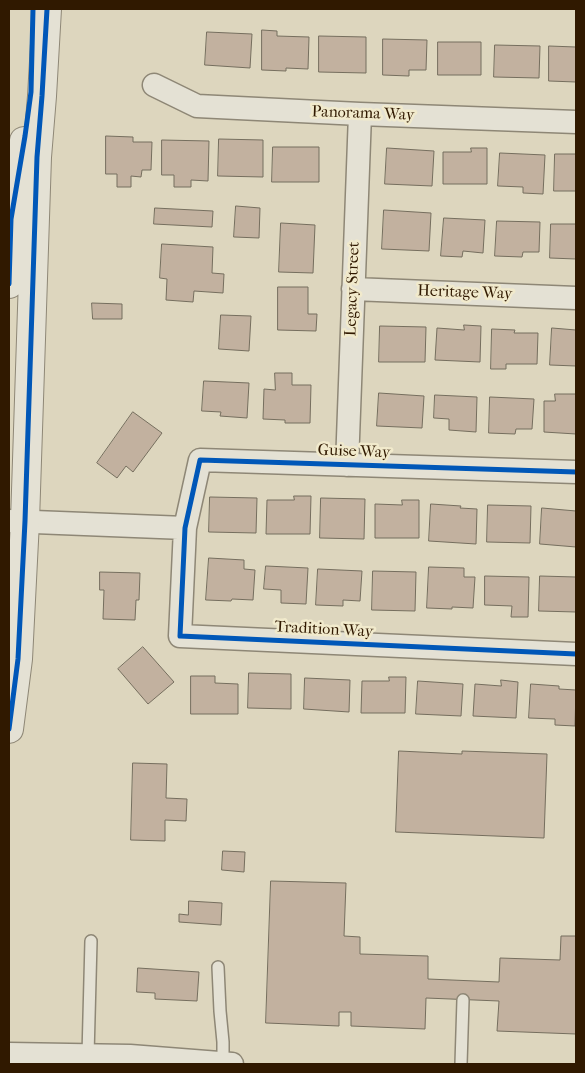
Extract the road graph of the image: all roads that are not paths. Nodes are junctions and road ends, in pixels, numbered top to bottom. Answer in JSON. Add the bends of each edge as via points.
{"nodes":[{"id":1,"x":33,"y":9,"type":"edge"},
{"id":2,"x":47,"y":9,"type":"edge"},
{"id":3,"x":154,"y":85,"type":"dead end"},
{"id":4,"x":360,"y":114,"type":"junction"},
{"id":5,"x":576,"y":122,"type":"edge"},
{"id":6,"x":9,"y":284,"type":"edge"},
{"id":7,"x":353,"y":289,"type":"junction"},
{"id":8,"x":576,"y":298,"type":"edge"},
{"id":9,"x":347,"y":465,"type":"junction"},
{"id":10,"x":576,"y":472,"type":"edge"},
{"id":11,"x":17,"y":521,"type":"edge"},
{"id":12,"x":185,"y":528,"type":"junction"},
{"id":13,"x":576,"y":654,"type":"edge"},
{"id":14,"x":9,"y":729,"type":"edge"},
{"id":15,"x":91,"y":941,"type":"dead end"},
{"id":16,"x":218,"y":967,"type":"dead end"},
{"id":17,"x":462,"y":1000,"type":"dead end"},
{"id":18,"x":88,"y":1055,"type":"junction"},
{"id":19,"x":9,"y":1057,"type":"edge"},
{"id":20,"x":227,"y":1064,"type":"edge"},
{"id":21,"x":461,"y":1064,"type":"edge"}],
"edges":[{"from":1,"to":6,"type":"street","via":[[31,92],[11,219]]},
{"from":2,"to":11,"type":"street"},
{"from":3,"to":4,"type":"street","name":"Panorama Way","via":[[197,106]]},
{"from":4,"to":5,"type":"street","name":"Panorama Way"},
{"from":4,"to":7,"type":"street","name":"Legacy Street"},
{"from":7,"to":8,"type":"street","name":"Heritage Way"},
{"from":7,"to":9,"type":"street","name":"Legacy Street"},
{"from":9,"to":10,"type":"street","name":"Guise Way"},
{"from":9,"to":12,"type":"street","name":"Guise Way","via":[[200,460]]},
{"from":11,"to":12,"type":"street"},
{"from":11,"to":14,"type":"street","via":[[18,659]]},
{"from":12,"to":13,"type":"street","name":"Tradition Way","via":[[180,636]]},
{"from":15,"to":18,"type":"lane"},
{"from":16,"to":20,"type":"lane"},
{"from":17,"to":21,"type":"lane"},
{"from":18,"to":19,"type":"street"},
{"from":18,"to":20,"type":"street"}]}
